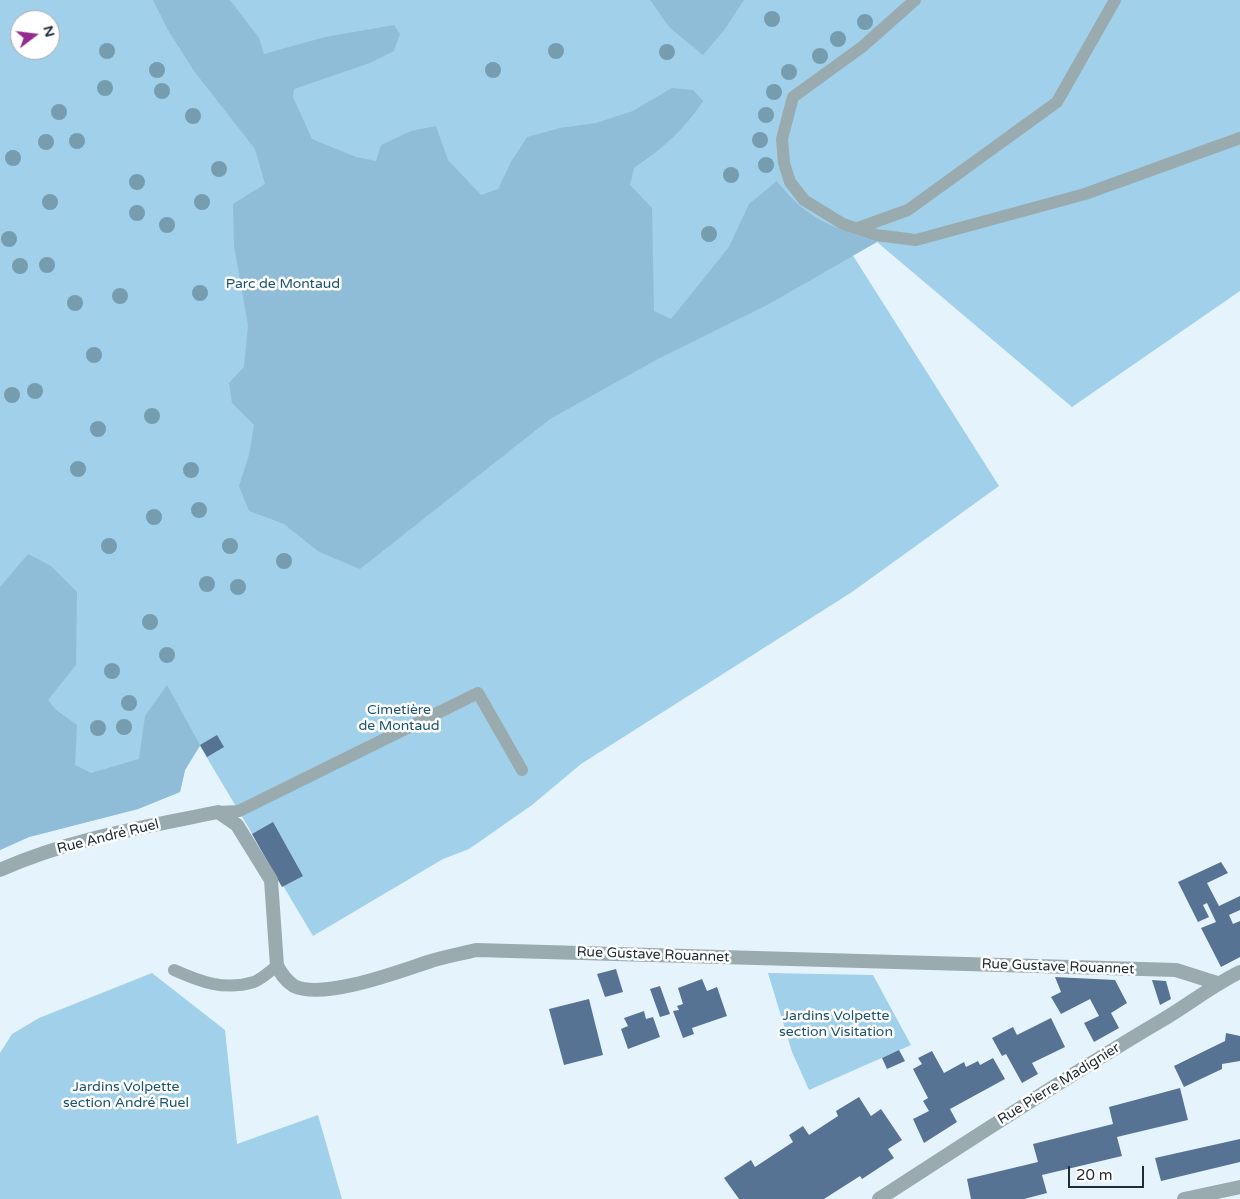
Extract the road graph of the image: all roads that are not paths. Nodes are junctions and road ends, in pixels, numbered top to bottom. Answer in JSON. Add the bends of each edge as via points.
{"nodes":[{"id":1,"x":915,"y":0,"type":"edge"},
{"id":2,"x":1115,"y":0,"type":"edge"},
{"id":3,"x":1240,"y":138,"type":"edge"},
{"id":4,"x":858,"y":228,"type":"junction"},
{"id":5,"x":522,"y":770,"type":"dead end"},
{"id":6,"x":218,"y":812,"type":"junction"},
{"id":7,"x":0,"y":870,"type":"edge"},
{"id":8,"x":277,"y":966,"type":"junction"},
{"id":9,"x":174,"y":970,"type":"dead end"},
{"id":10,"x":1240,"y":972,"type":"edge"},
{"id":11,"x":1217,"y":983,"type":"junction"},
{"id":12,"x":1240,"y":1187,"type":"edge"},
{"id":13,"x":879,"y":1199,"type":"edge"},
{"id":14,"x":1184,"y":1199,"type":"edge"}],
"edges":[{"from":1,"to":4,"type":"lane","via":[[862,48],[793,97],[782,139],[790,182],[804,200],[844,224]]},
{"from":2,"to":4,"type":"lane","via":[[1057,102],[908,210]]},
{"from":3,"to":4,"type":"lane","via":[[1085,194],[916,240],[876,235]]},
{"from":5,"to":6,"type":"lane","via":[[478,693],[239,812]]},
{"from":6,"to":7,"type":"street","name":"Rue André Ruel","via":[[89,840]]},
{"from":6,"to":8,"type":"street","via":[[236,825],[271,880]]},
{"from":8,"to":9,"type":"lane","via":[[255,982],[228,986],[205,984]]},
{"from":8,"to":11,"type":"street","name":"Rue Gustave Rouannet","via":[[283,978],[295,987],[308,989],[370,982],[476,950],[1176,970]]},
{"from":10,"to":11,"type":"street","name":"Rue Pierre Madignier"},
{"from":11,"to":13,"type":"street","name":"Rue Pierre Madignier","via":[[1177,1012],[1068,1076]]},
{"from":12,"to":14,"type":"street"}]}
